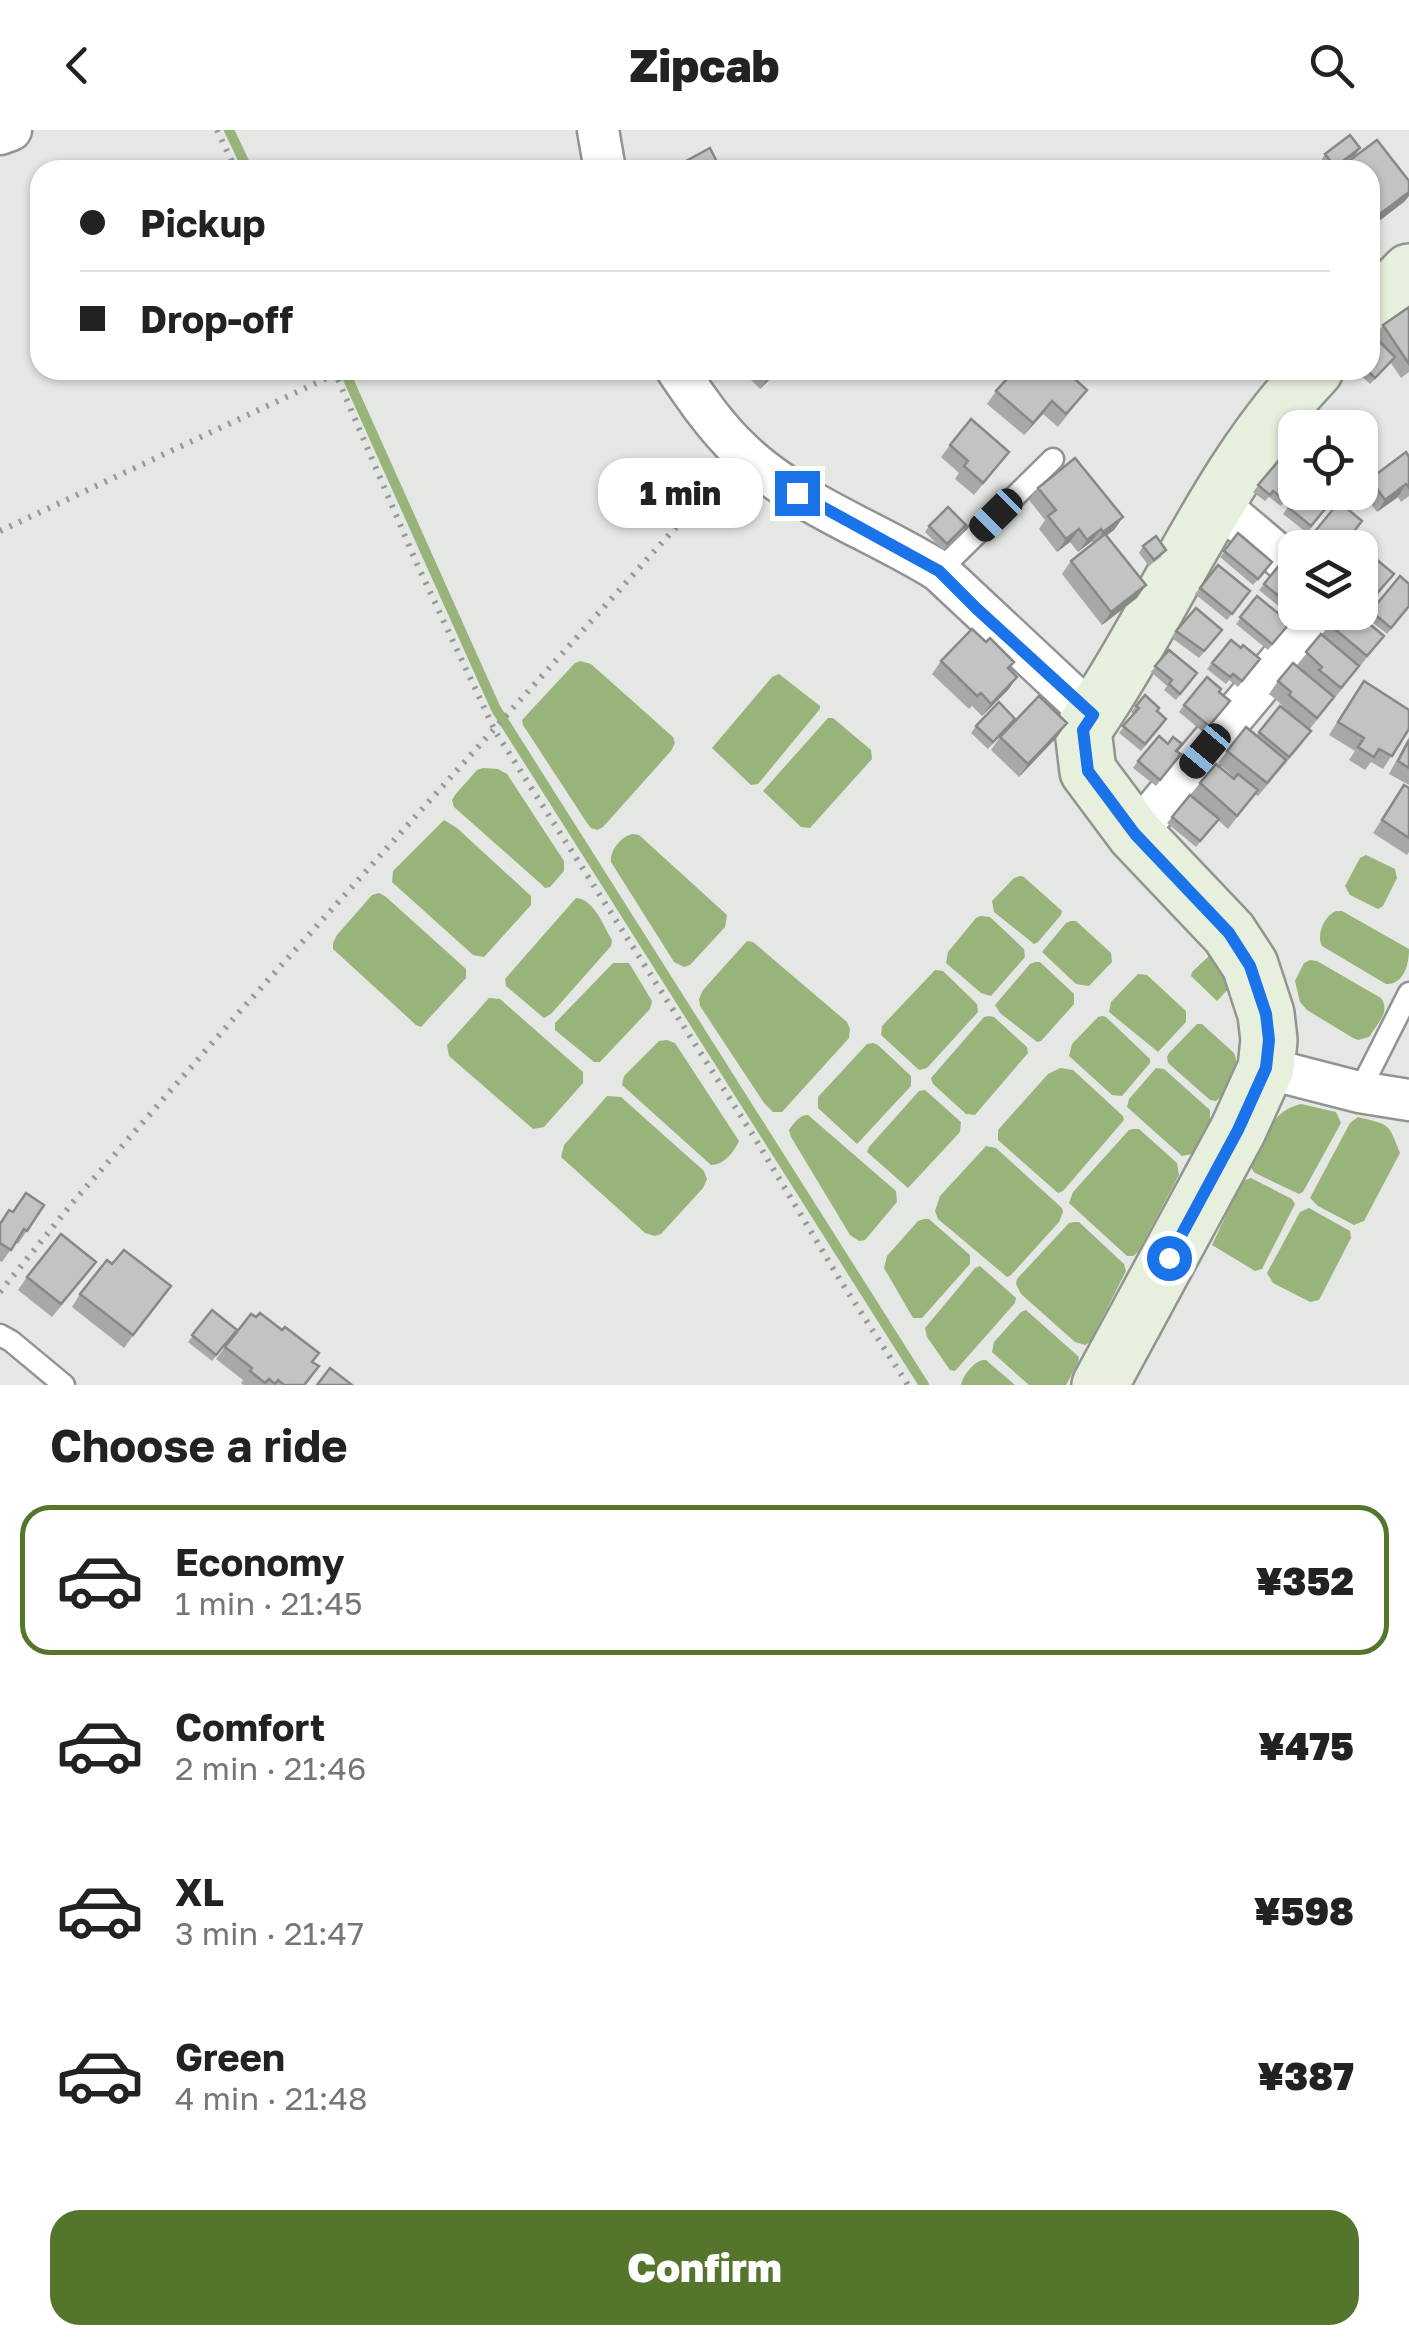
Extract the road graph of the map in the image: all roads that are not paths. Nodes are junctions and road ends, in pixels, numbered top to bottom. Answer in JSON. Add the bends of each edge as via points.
{"nodes":[{"id":1,"x":11,"y":130,"type":"edge"},
{"id":2,"x":598,"y":130,"type":"edge"},
{"id":3,"x":0,"y":134,"type":"edge"},
{"id":4,"x":604,"y":160,"type":"edge"},
{"id":5,"x":1409,"y":272,"type":"edge"},
{"id":6,"x":1380,"y":302,"type":"edge"},
{"id":7,"x":684,"y":380,"type":"edge"},
{"id":8,"x":1307,"y":380,"type":"edge"},
{"id":9,"x":1052,"y":459,"type":"dead end"},
{"id":10,"x":1217,"y":502,"type":"junction"},
{"id":11,"x":1278,"y":554,"type":"edge"},
{"id":12,"x":939,"y":571,"type":"junction"},
{"id":13,"x":1306,"y":630,"type":"edge"},
{"id":14,"x":1093,"y":715,"type":"junction"},
{"id":15,"x":1135,"y":834,"type":"junction"},
{"id":16,"x":1409,"y":994,"type":"edge"},
{"id":17,"x":1266,"y":1068,"type":"junction"},
{"id":18,"x":1359,"y":1092,"type":"junction"},
{"id":19,"x":1409,"y":1100,"type":"edge"},
{"id":20,"x":0,"y":1335,"type":"edge"},
{"id":21,"x":64,"y":1385,"type":"edge"},
{"id":22,"x":1100,"y":1385,"type":"edge"}],
"edges":[{"from":1,"to":3,"type":"street"},
{"from":2,"to":4,"type":"street"},
{"from":5,"to":6,"type":"street"},
{"from":7,"to":12,"type":"street","via":[[743,453],[797,493]]},
{"from":8,"to":10,"type":"street"},
{"from":9,"to":12,"type":"lane"},
{"from":10,"to":11,"type":"street"},
{"from":10,"to":14,"type":"street"},
{"from":12,"to":14,"type":"street"},
{"from":13,"to":15,"type":"street"},
{"from":14,"to":15,"type":"street","via":[[1083,730],[1088,771]]},
{"from":15,"to":17,"type":"street","via":[[1229,933],[1250,966],[1266,1014]]},
{"from":16,"to":18,"type":"lane"},
{"from":17,"to":18,"type":"street"},
{"from":17,"to":22,"type":"street"},
{"from":18,"to":19,"type":"street"},
{"from":20,"to":21,"type":"lane"}]}
